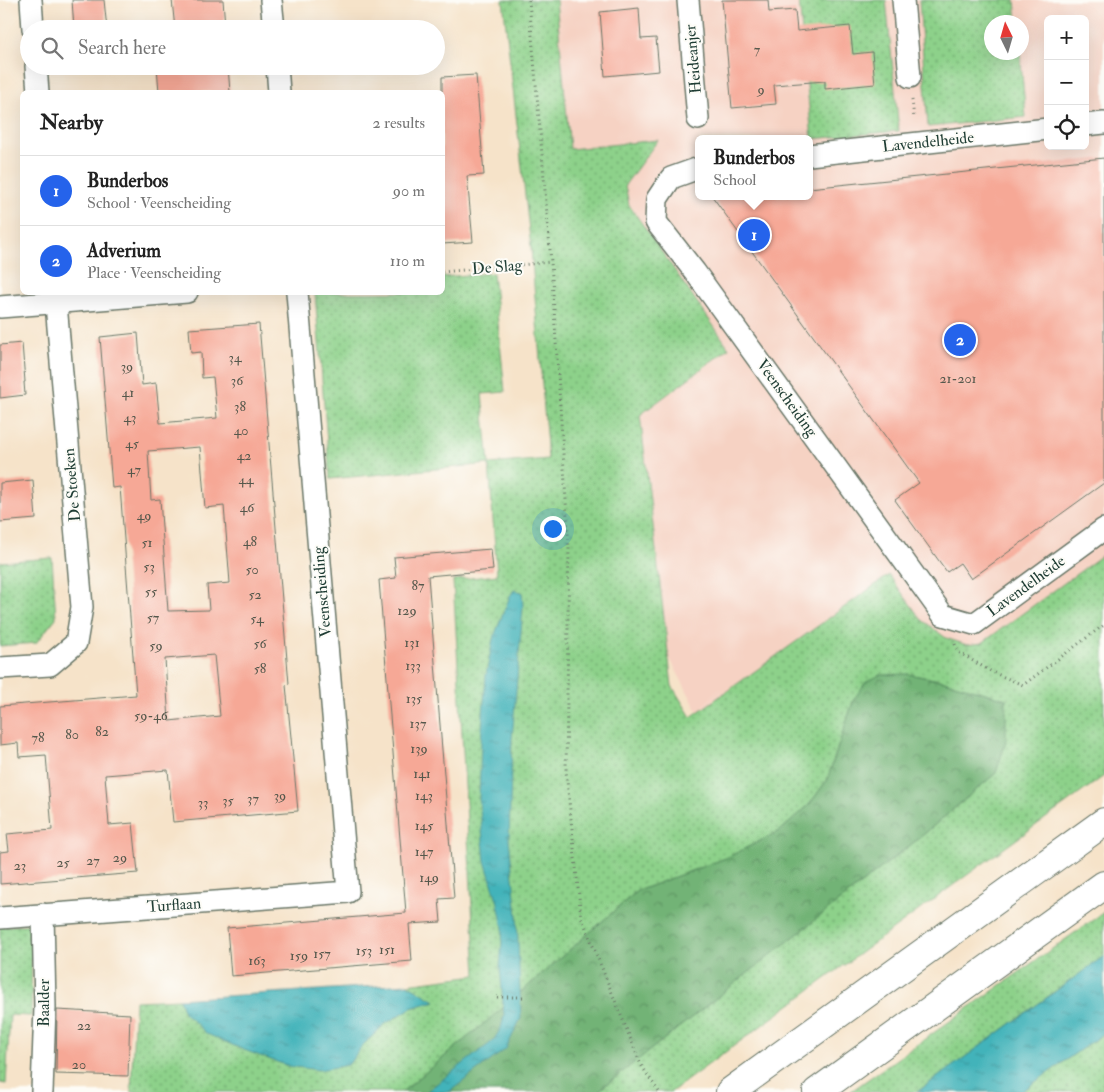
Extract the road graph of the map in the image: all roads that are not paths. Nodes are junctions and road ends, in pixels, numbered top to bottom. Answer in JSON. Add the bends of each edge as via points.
{"nodes":[{"id":1,"x":31,"y":0,"type":"edge"},
{"id":2,"x":271,"y":0,"type":"edge"},
{"id":3,"x":688,"y":0,"type":"edge"},
{"id":4,"x":902,"y":0,"type":"edge"},
{"id":5,"x":32,"y":20,"type":"edge"},
{"id":6,"x":273,"y":20,"type":"edge"},
{"id":7,"x":37,"y":75,"type":"edge"},
{"id":8,"x":278,"y":75,"type":"edge"},
{"id":9,"x":910,"y":77,"type":"road end"},
{"id":10,"x":38,"y":90,"type":"edge"},
{"id":11,"x":279,"y":90,"type":"edge"},
{"id":12,"x":698,"y":118,"type":"dead end"},
{"id":13,"x":1104,"y":123,"type":"edge"},
{"id":14,"x":1089,"y":125,"type":"edge"},
{"id":15,"x":1044,"y":129,"type":"edge"},
{"id":16,"x":813,"y":155,"type":"edge"},
{"id":17,"x":695,"y":169,"type":"edge"},
{"id":18,"x":121,"y":295,"type":"edge"},
{"id":19,"x":297,"y":295,"type":"edge"},
{"id":20,"x":55,"y":298,"type":"edge"},
{"id":21,"x":0,"y":307,"type":"edge"},
{"id":22,"x":1104,"y":529,"type":"edge"},
{"id":23,"x":943,"y":615,"type":"joint"},
{"id":24,"x":0,"y":668,"type":"edge"},
{"id":25,"x":1104,"y":822,"type":"edge"},
{"id":26,"x":1104,"y":885,"type":"edge"},
{"id":27,"x":348,"y":892,"type":"joint"},
{"id":28,"x":43,"y":914,"type":"junction"},
{"id":29,"x":0,"y":918,"type":"edge"},
{"id":30,"x":42,"y":1092,"type":"edge"},
{"id":31,"x":730,"y":1092,"type":"edge"},
{"id":32,"x":817,"y":1092,"type":"edge"}],
"edges":[{"from":1,"to":5,"type":"street"},
{"from":2,"to":6,"type":"street"},
{"from":3,"to":12,"type":"street","name":"Heideanjer"},
{"from":4,"to":9,"type":"street"},
{"from":7,"to":10,"type":"street"},
{"from":8,"to":11,"type":"street"},
{"from":13,"to":14,"type":"street"},
{"from":15,"to":16,"type":"street","name":"Lavendelheide"},
{"from":17,"to":23,"type":"street","name":"Veenscheiding","via":[[671,178],[657,199],[656,222],[696,272]]},
{"from":18,"to":20,"type":"street"},
{"from":19,"to":27,"type":"street","name":"Veenscheiding"},
{"from":20,"to":21,"type":"street"},
{"from":20,"to":24,"type":"street","name":"De Stoeken","via":[[82,607],[76,644],[50,664]]},
{"from":22,"to":23,"type":"street","name":"Lavendelheide","via":[[974,624]]},
{"from":25,"to":31,"type":"highway"},
{"from":26,"to":32,"type":"highway"},
{"from":27,"to":28,"type":"street","name":"Turflaan"},
{"from":28,"to":29,"type":"street","name":"Turflaan"},
{"from":28,"to":30,"type":"street","name":"Baalder","via":[[45,1007]]}]}
